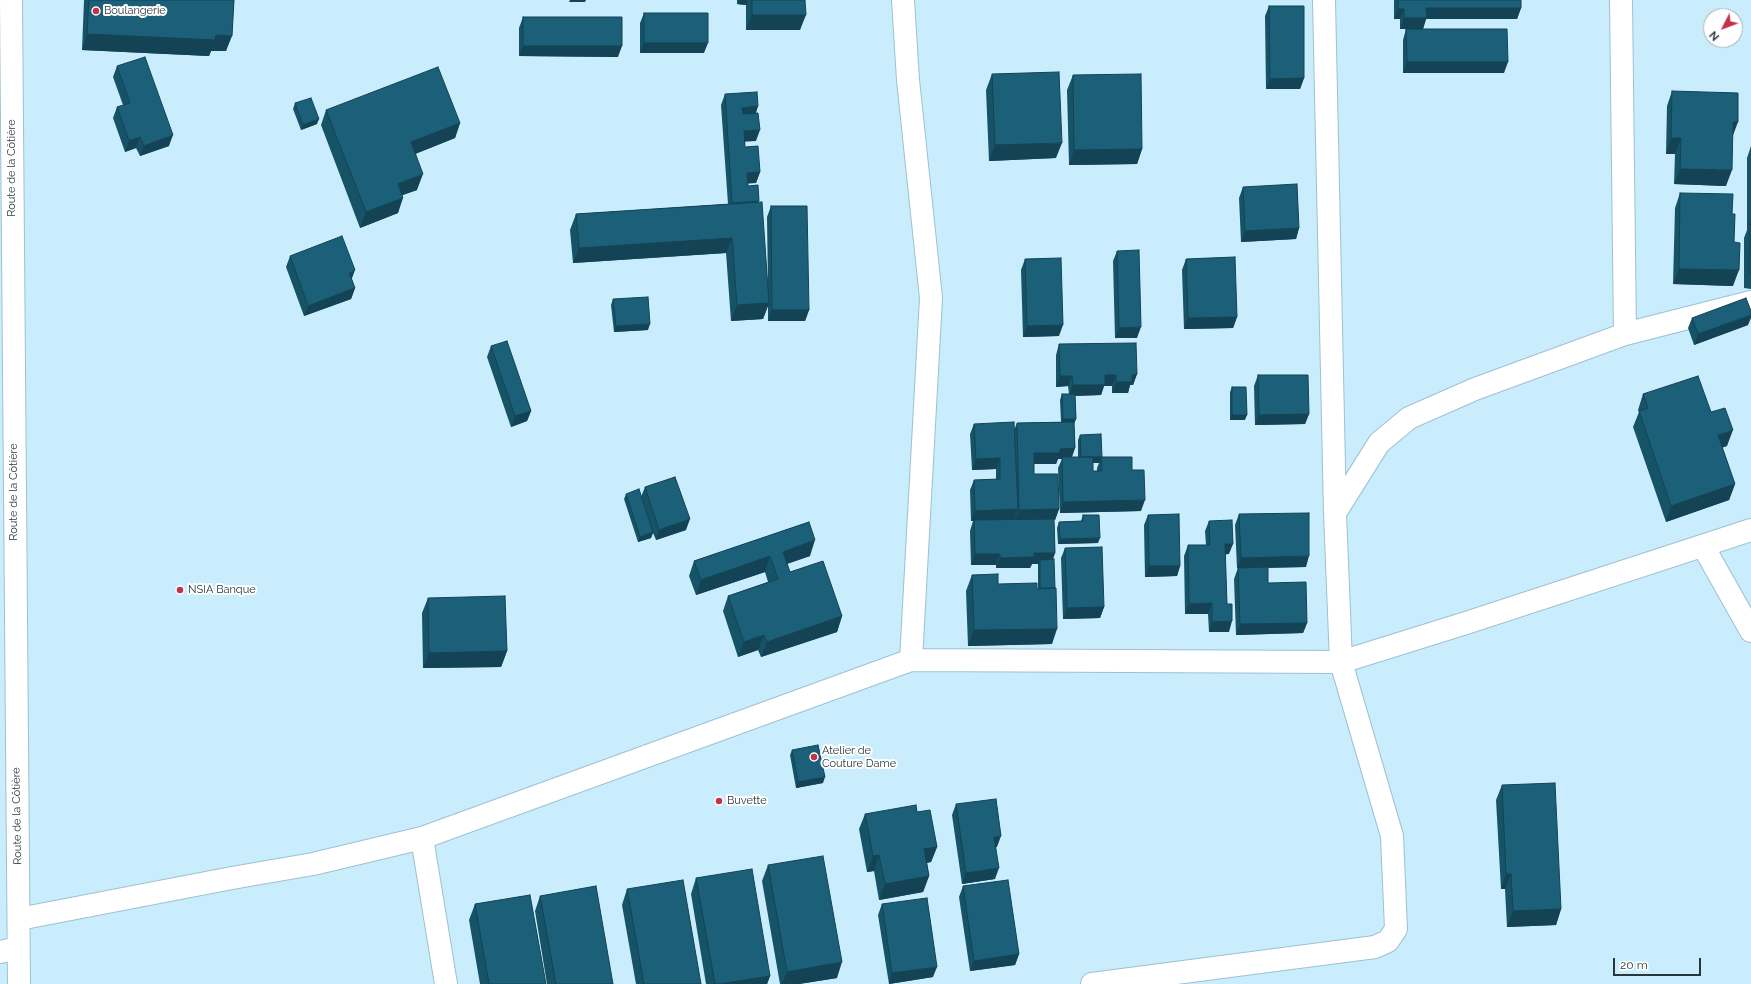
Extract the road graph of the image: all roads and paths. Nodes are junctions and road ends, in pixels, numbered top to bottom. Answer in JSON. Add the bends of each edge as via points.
{"nodes":[{"id":1,"x":11,"y":0,"type":"edge"},
{"id":2,"x":903,"y":0,"type":"edge"},
{"id":3,"x":1324,"y":0,"type":"edge"},
{"id":4,"x":1621,"y":0,"type":"edge"},
{"id":5,"x":1751,"y":302,"type":"edge"},
{"id":6,"x":1625,"y":334,"type":"junction"},
{"id":7,"x":1335,"y":513,"type":"junction"},
{"id":8,"x":1751,"y":530,"type":"edge"},
{"id":9,"x":1703,"y":546,"type":"junction"},
{"id":10,"x":1751,"y":631,"type":"edge"},
{"id":11,"x":911,"y":660,"type":"junction"},
{"id":12,"x":1341,"y":662,"type":"junction"},
{"id":13,"x":422,"y":838,"type":"junction"},
{"id":14,"x":19,"y":919,"type":"junction"},
{"id":15,"x":9,"y":950,"type":"edge"},
{"id":16,"x":18,"y":984,"type":"edge"},
{"id":17,"x":446,"y":984,"type":"edge"},
{"id":18,"x":1092,"y":984,"type":"edge"}],
"edges":[{"from":1,"to":14,"type":"street","name":"Route de la Côtière"},
{"from":2,"to":11,"type":"street","via":[[908,80],[931,298]]},
{"from":3,"to":7,"type":"street"},
{"from":4,"to":6,"type":"street"},
{"from":5,"to":6,"type":"street"},
{"from":6,"to":7,"type":"street","via":[[1475,389],[1409,418],[1379,443]]},
{"from":7,"to":12,"type":"street"},
{"from":8,"to":9,"type":"street"},
{"from":9,"to":10,"type":"street"},
{"from":9,"to":12,"type":"street"},
{"from":11,"to":12,"type":"street"},
{"from":11,"to":13,"type":"street"},
{"from":12,"to":18,"type":"street","via":[[1392,836],[1396,929],[1388,941],[1375,947],[1258,964]]},
{"from":13,"to":14,"type":"street","via":[[313,864]]},
{"from":13,"to":17,"type":"street"},
{"from":14,"to":15,"type":"street","name":"Route de la Côtière"},
{"from":15,"to":16,"type":"street","name":"Route de la Côtière"}]}
